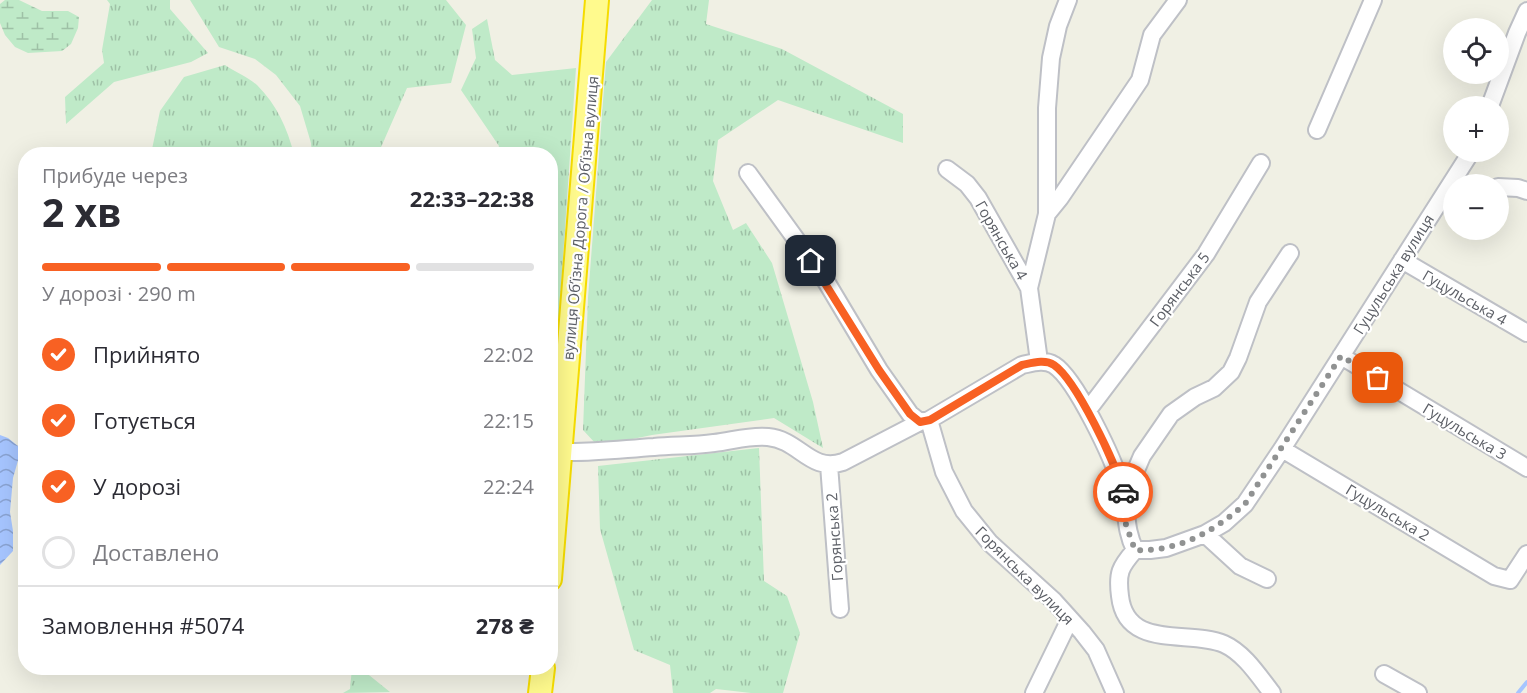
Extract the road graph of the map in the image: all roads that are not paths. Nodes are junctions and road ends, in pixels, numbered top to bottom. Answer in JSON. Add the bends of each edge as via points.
{"nodes":[{"id":1,"x":597,"y":0,"type":"edge"},
{"id":2,"x":1068,"y":0,"type":"edge"},
{"id":3,"x":1178,"y":0,"type":"edge"},
{"id":4,"x":1373,"y":0,"type":"edge"},
{"id":5,"x":1527,"y":11,"type":"edge"},
{"id":6,"x":1493,"y":96,"type":"edge"},
{"id":7,"x":1317,"y":130,"type":"dead end"},
{"id":8,"x":1261,"y":163,"type":"dead end"},
{"id":9,"x":947,"y":169,"type":"dead end"},
{"id":10,"x":748,"y":173,"type":"dead end"},
{"id":11,"x":1443,"y":198,"type":"edge"},
{"id":12,"x":1047,"y":214,"type":"junction"},
{"id":13,"x":1290,"y":253,"type":"dead end"},
{"id":14,"x":1402,"y":260,"type":"junction"},
{"id":15,"x":1029,"y":288,"type":"junction"},
{"id":16,"x":1527,"y":333,"type":"edge"},
{"id":17,"x":1341,"y":356,"type":"junction"},
{"id":18,"x":1039,"y":361,"type":"junction"},
{"id":19,"x":1088,"y":410,"type":"junction"},
{"id":20,"x":925,"y":421,"type":"junction"},
{"id":21,"x":1282,"y":449,"type":"junction"},
{"id":22,"x":562,"y":452,"type":"junction"},
{"id":23,"x":829,"y":465,"type":"junction"},
{"id":24,"x":1527,"y":468,"type":"edge"},
{"id":25,"x":558,"y":494,"type":"edge"},
{"id":26,"x":1124,"y":498,"type":"junction"},
{"id":27,"x":1205,"y":534,"type":"junction"},
{"id":28,"x":1135,"y":550,"type":"junction"},
{"id":29,"x":1527,"y":555,"type":"edge"},
{"id":30,"x":1267,"y":579,"type":"dead end"},
{"id":31,"x":840,"y":609,"type":"dead end"},
{"id":32,"x":1070,"y":619,"type":"junction"},
{"id":33,"x":1384,"y":674,"type":"dead end"},
{"id":34,"x":542,"y":675,"type":"edge"},
{"id":35,"x":540,"y":693,"type":"edge"},
{"id":36,"x":1034,"y":693,"type":"edge"},
{"id":37,"x":1115,"y":693,"type":"edge"},
{"id":38,"x":1272,"y":693,"type":"edge"},
{"id":39,"x":1418,"y":693,"type":"edge"}],
"edges":[{"from":1,"to":22,"type":"highway","name":"вулиця Обʼїзна Дорога / Обʼїзна вулиця"},
{"from":2,"to":12,"type":"street","via":[[1051,58]]},
{"from":3,"to":12,"type":"street","via":[[1152,35],[1140,80]]},
{"from":4,"to":7,"type":"street"},
{"from":5,"to":6,"type":"street"},
{"from":8,"to":19,"type":"street","name":"Горянська 5","via":[[1206,254]]},
{"from":9,"to":15,"type":"street","name":"Горянська 4","via":[[978,198]]},
{"from":10,"to":20,"type":"street","via":[[824,278],[910,414]]},
{"from":11,"to":14,"type":"street","name":"Гуцульська вулиця"},
{"from":12,"to":15,"type":"street"},
{"from":13,"to":26,"type":"street","via":[[1258,302],[1231,372],[1214,388],[1171,414],[1142,456]]},
{"from":14,"to":16,"type":"street","name":"Гуцульська 4"},
{"from":14,"to":17,"type":"street","name":"Гуцульська вулиця"},
{"from":15,"to":18,"type":"street"},
{"from":17,"to":21,"type":"street","name":"Гуцульська вулиця"},
{"from":17,"to":24,"type":"street","name":"Гуцульська 3"},
{"from":18,"to":19,"type":"street","via":[[1053,364],[1064,375]]},
{"from":18,"to":20,"type":"street","via":[[1022,365]]},
{"from":19,"to":26,"type":"street"},
{"from":20,"to":23,"type":"street","via":[[843,462]]},
{"from":20,"to":32,"type":"street","name":"Горянська вулиця","via":[[964,511],[984,536]]},
{"from":21,"to":27,"type":"street","name":"Гуцульська вулиця","via":[[1245,504]]},
{"from":21,"to":29,"type":"street","name":"Гуцульська 2","via":[[1494,576],[1510,580]]},
{"from":22,"to":23,"type":"street","via":[[713,444],[756,436],[789,442]]},
{"from":22,"to":25,"type":"highway","name":"вулиця Обʼїзна Дорога / Обʼїзна вулиця"},
{"from":23,"to":31,"type":"street","name":"Горянська 2"},
{"from":26,"to":28,"type":"street","via":[[1126,525]]},
{"from":27,"to":28,"type":"street","name":"Гуцульська вулиця","via":[[1166,548]]},
{"from":27,"to":30,"type":"street","via":[[1239,566]]},
{"from":28,"to":38,"type":"street","via":[[1122,564],[1119,578],[1120,599],[1127,617],[1155,634],[1204,638],[1223,644],[1240,653]]},
{"from":32,"to":36,"type":"street"},
{"from":32,"to":37,"type":"street","name":"Горянська вулиця","via":[[1096,650]]},
{"from":33,"to":39,"type":"street"},
{"from":34,"to":35,"type":"highway"}]}
